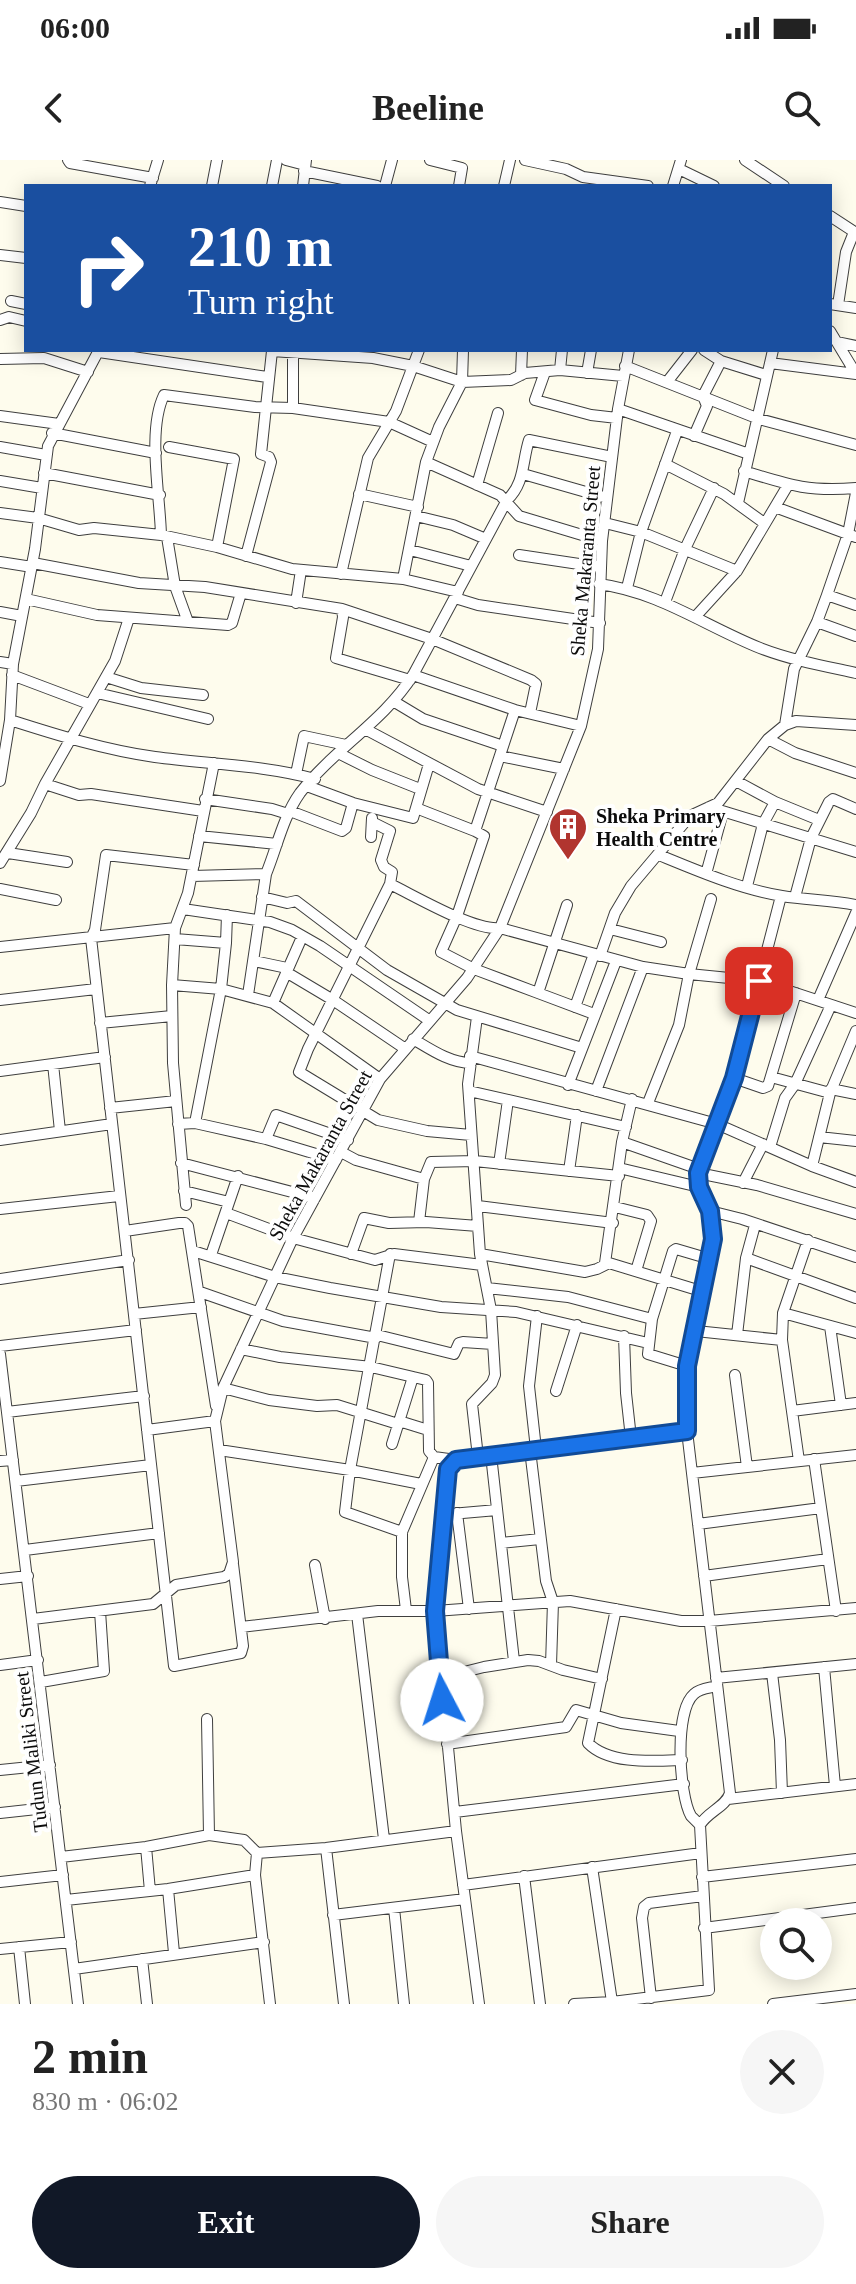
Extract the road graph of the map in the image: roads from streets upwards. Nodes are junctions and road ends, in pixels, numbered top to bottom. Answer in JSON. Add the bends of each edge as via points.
{"nodes":[{"id":1,"x":68,"y":160,"type":"edge"},
{"id":2,"x":158,"y":160,"type":"edge"},
{"id":3,"x":217,"y":160,"type":"edge"},
{"id":4,"x":277,"y":160,"type":"edge"},
{"id":5,"x":286,"y":160,"type":"edge"},
{"id":6,"x":392,"y":160,"type":"edge"},
{"id":7,"x":430,"y":160,"type":"edge"},
{"id":8,"x":510,"y":160,"type":"edge"},
{"id":9,"x":525,"y":160,"type":"edge"},
{"id":10,"x":745,"y":160,"type":"edge"},
{"id":11,"x":456,"y":162,"type":"edge"},
{"id":12,"x":680,"y":164,"type":"edge"},
{"id":13,"x":305,"y":165,"type":"edge"},
{"id":14,"x":152,"y":182,"type":"edge"},
{"id":15,"x":212,"y":184,"type":"edge"},
{"id":16,"x":272,"y":184,"type":"edge"},
{"id":17,"x":370,"y":184,"type":"edge"},
{"id":18,"x":386,"y":184,"type":"edge"},
{"id":19,"x":459,"y":184,"type":"edge"},
{"id":20,"x":504,"y":184,"type":"edge"},
{"id":21,"x":634,"y":184,"type":"edge"},
{"id":22,"x":674,"y":184,"type":"edge"},
{"id":23,"x":711,"y":184,"type":"edge"},
{"id":24,"x":781,"y":184,"type":"edge"},
{"id":25,"x":0,"y":202,"type":"edge"},
{"id":26,"x":24,"y":206,"type":"edge"},
{"id":27,"x":832,"y":217,"type":"edge"},
{"id":28,"x":855,"y":233,"type":"edge"},
{"id":29,"x":0,"y":255,"type":"edge"},
{"id":30,"x":24,"y":258,"type":"edge"},
{"id":31,"x":11,"y":301,"type":"dead end"},
{"id":32,"x":24,"y":304,"type":"edge"},
{"id":33,"x":834,"y":305,"type":"edge"},
{"id":34,"x":856,"y":308,"type":"edge"},
{"id":35,"x":0,"y":320,"type":"edge"},
{"id":36,"x":24,"y":321,"type":"edge"},
{"id":37,"x":832,"y":334,"type":"edge"},
{"id":38,"x":837,"y":342,"type":"junction"},
{"id":39,"x":856,"y":346,"type":"edge"},
{"id":40,"x":98,"y":352,"type":"edge"},
{"id":41,"x":105,"y":352,"type":"edge"},
{"id":42,"x":271,"y":352,"type":"edge"},
{"id":43,"x":293,"y":352,"type":"joint"},
{"id":44,"x":418,"y":352,"type":"edge"},
{"id":45,"x":463,"y":352,"type":"edge"},
{"id":46,"x":522,"y":352,"type":"edge"},
{"id":47,"x":562,"y":352,"type":"edge"},
{"id":48,"x":591,"y":352,"type":"edge"},
{"id":49,"x":629,"y":352,"type":"edge"},
{"id":50,"x":690,"y":352,"type":"edge"},
{"id":51,"x":707,"y":352,"type":"edge"},
{"id":52,"x":773,"y":352,"type":"edge"},
{"id":53,"x":0,"y":359,"type":"edge"},
{"id":54,"x":721,"y":361,"type":"junction"},
{"id":55,"x":770,"y":363,"type":"junction"},
{"id":56,"x":413,"y":366,"type":"junction"},
{"id":57,"x":560,"y":370,"type":"junction"},
{"id":58,"x":624,"y":371,"type":"junction"},
{"id":59,"x":88,"y":372,"type":"junction"},
{"id":60,"x":545,"y":372,"type":"junction"},
{"id":61,"x":587,"y":373,"type":"junction"},
{"id":62,"x":856,"y":374,"type":"edge"},
{"id":63,"x":521,"y":375,"type":"junction"},
{"id":64,"x":766,"y":375,"type":"junction"},
{"id":65,"x":267,"y":377,"type":"junction"},
{"id":66,"x":462,"y":382,"type":"junction"},
{"id":67,"x":667,"y":382,"type":"junction"},
{"id":68,"x":703,"y":396,"type":"junction"},
{"id":69,"x":265,"y":407,"type":"junction"},
{"id":70,"x":293,"y":408,"type":"junction"},
{"id":71,"x":498,"y":413,"type":"dead end"},
{"id":72,"x":617,"y":413,"type":"junction"},
{"id":73,"x":1,"y":416,"type":"edge"},
{"id":74,"x":759,"y":419,"type":"junction"},
{"id":75,"x":389,"y":422,"type":"junction"},
{"id":76,"x":56,"y":428,"type":"junction"},
{"id":77,"x":0,"y":429,"type":"edge"},
{"id":78,"x":677,"y":431,"type":"junction"},
{"id":79,"x":694,"y":436,"type":"junction"},
{"id":80,"x":433,"y":442,"type":"junction"},
{"id":81,"x":856,"y":445,"type":"edge"},
{"id":82,"x":0,"y":447,"type":"edge"},
{"id":83,"x":169,"y":447,"type":"dead end"},
{"id":84,"x":156,"y":453,"type":"junction"},
{"id":85,"x":749,"y":454,"type":"junction"},
{"id":86,"x":46,"y":455,"type":"junction"},
{"id":87,"x":612,"y":457,"type":"junction"},
{"id":88,"x":426,"y":462,"type":"junction"},
{"id":89,"x":665,"y":464,"type":"junction"},
{"id":90,"x":744,"y":471,"type":"junction"},
{"id":91,"x":44,"y":473,"type":"junction"},
{"id":92,"x":523,"y":474,"type":"junction"},
{"id":93,"x":0,"y":481,"type":"edge"},
{"id":94,"x":477,"y":485,"type":"junction"},
{"id":95,"x":788,"y":485,"type":"junction"},
{"id":96,"x":42,"y":488,"type":"junction"},
{"id":97,"x":714,"y":488,"type":"junction"},
{"id":98,"x":856,"y":490,"type":"edge"},
{"id":99,"x":359,"y":494,"type":"junction"},
{"id":100,"x":160,"y":495,"type":"junction"},
{"id":101,"x":607,"y":498,"type":"junction"},
{"id":102,"x":507,"y":500,"type":"junction"},
{"id":103,"x":738,"y":503,"type":"junction"},
{"id":104,"x":775,"y":507,"type":"junction"},
{"id":105,"x":417,"y":511,"type":"junction"},
{"id":106,"x":0,"y":513,"type":"edge"},
{"id":107,"x":38,"y":518,"type":"junction"},
{"id":108,"x":605,"y":523,"type":"junction"},
{"id":109,"x":764,"y":523,"type":"junction"},
{"id":110,"x":641,"y":532,"type":"junction"},
{"id":111,"x":852,"y":535,"type":"edge"},
{"id":112,"x":164,"y":536,"type":"junction"},
{"id":113,"x":486,"y":539,"type":"junction"},
{"id":114,"x":602,"y":541,"type":"junction"},
{"id":115,"x":217,"y":547,"type":"junction"},
{"id":116,"x":685,"y":549,"type":"junction"},
{"id":117,"x":410,"y":550,"type":"junction"},
{"id":118,"x":519,"y":555,"type":"dead end"},
{"id":119,"x":246,"y":556,"type":"junction"},
{"id":120,"x":0,"y":562,"type":"edge"},
{"id":121,"x":32,"y":565,"type":"junction"},
{"id":122,"x":471,"y":566,"type":"junction"},
{"id":123,"x":599,"y":567,"type":"junction"},
{"id":124,"x":301,"y":570,"type":"junction"},
{"id":125,"x":737,"y":571,"type":"junction"},
{"id":126,"x":341,"y":574,"type":"junction"},
{"id":127,"x":403,"y":579,"type":"junction"},
{"id":128,"x":599,"y":584,"type":"junction"},
{"id":129,"x":175,"y":586,"type":"junction"},
{"id":130,"x":627,"y":588,"type":"junction"},
{"id":131,"x":241,"y":593,"type":"junction"},
{"id":132,"x":456,"y":595,"type":"junction"},
{"id":133,"x":827,"y":595,"type":"junction"},
{"id":134,"x":26,"y":599,"type":"junction"},
{"id":135,"x":665,"y":602,"type":"junction"},
{"id":136,"x":296,"y":603,"type":"junction"},
{"id":137,"x":856,"y":605,"type":"edge"},
{"id":138,"x":342,"y":609,"type":"junction"},
{"id":139,"x":0,"y":612,"type":"edge"},
{"id":140,"x":22,"y":616,"type":"junction"},
{"id":141,"x":696,"y":616,"type":"junction"},
{"id":142,"x":129,"y":618,"type":"junction"},
{"id":143,"x":188,"y":622,"type":"junction"},
{"id":144,"x":817,"y":622,"type":"junction"},
{"id":145,"x":600,"y":623,"type":"junction"},
{"id":146,"x":856,"y":636,"type":"edge"},
{"id":147,"x":432,"y":639,"type":"junction"},
{"id":148,"x":797,"y":660,"type":"junction"},
{"id":149,"x":0,"y":662,"type":"edge"},
{"id":150,"x":12,"y":670,"type":"junction"},
{"id":151,"x":856,"y":673,"type":"edge"},
{"id":152,"x":106,"y":677,"type":"junction"},
{"id":153,"x":412,"y":678,"type":"junction"},
{"id":154,"x":97,"y":693,"type":"junction"},
{"id":155,"x":203,"y":695,"type":"dead end"},
{"id":156,"x":5,"y":700,"type":"edge"},
{"id":157,"x":393,"y":701,"type":"junction"},
{"id":158,"x":89,"y":704,"type":"junction"},
{"id":159,"x":515,"y":710,"type":"junction"},
{"id":160,"x":530,"y":713,"type":"junction"},
{"id":161,"x":208,"y":719,"type":"dead end"},
{"id":162,"x":10,"y":720,"type":"junction"},
{"id":163,"x":785,"y":725,"type":"junction"},
{"id":164,"x":856,"y":725,"type":"edge"},
{"id":165,"x":581,"y":726,"type":"junction"},
{"id":166,"x":365,"y":729,"type":"junction"},
{"id":167,"x":768,"y":739,"type":"junction"},
{"id":168,"x":71,"y":740,"type":"junction"},
{"id":169,"x":342,"y":749,"type":"junction"},
{"id":170,"x":502,"y":751,"type":"junction"},
{"id":171,"x":214,"y":763,"type":"junction"},
{"id":172,"x":429,"y":764,"type":"junction"},
{"id":173,"x":564,"y":769,"type":"junction"},
{"id":174,"x":0,"y":773,"type":"edge"},
{"id":175,"x":856,"y":773,"type":"edge"},
{"id":176,"x":296,"y":774,"type":"junction"},
{"id":177,"x":736,"y":781,"type":"junction"},
{"id":178,"x":311,"y":782,"type":"junction"},
{"id":179,"x":45,"y":784,"type":"junction"},
{"id":180,"x":420,"y":789,"type":"junction"},
{"id":181,"x":488,"y":793,"type":"junction"},
{"id":182,"x":775,"y":802,"type":"junction"},
{"id":183,"x":353,"y":803,"type":"junction"},
{"id":184,"x":204,"y":805,"type":"junction"},
{"id":185,"x":709,"y":807,"type":"junction"},
{"id":186,"x":374,"y":808,"type":"junction"},
{"id":187,"x":416,"y":808,"type":"junction"},
{"id":188,"x":856,"y":809,"type":"edge"},
{"id":189,"x":289,"y":812,"type":"junction"},
{"id":190,"x":547,"y":812,"type":"junction"},
{"id":191,"x":723,"y":812,"type":"junction"},
{"id":192,"x":819,"y":820,"type":"junction"},
{"id":193,"x":372,"y":822,"type":"junction"},
{"id":194,"x":763,"y":824,"type":"junction"},
{"id":195,"x":475,"y":831,"type":"junction"},
{"id":196,"x":199,"y":836,"type":"junction"},
{"id":197,"x":371,"y":837,"type":"dead end"},
{"id":198,"x":811,"y":838,"type":"junction"},
{"id":199,"x":277,"y":844,"type":"junction"},
{"id":200,"x":856,"y":852,"type":"edge"},
{"id":201,"x":8,"y":853,"type":"junction"},
{"id":202,"x":659,"y":855,"type":"junction"},
{"id":203,"x":67,"y":862,"type":"dead end"},
{"id":204,"x":0,"y":863,"type":"edge"},
{"id":205,"x":193,"y":870,"type":"junction"},
{"id":206,"x":266,"y":874,"type":"junction"},
{"id":207,"x":706,"y":874,"type":"junction"},
{"id":208,"x":390,"y":884,"type":"junction"},
{"id":209,"x":747,"y":886,"type":"junction"},
{"id":210,"x":0,"y":889,"type":"edge"},
{"id":211,"x":781,"y":896,"type":"junction"},
{"id":212,"x":262,"y":897,"type":"junction"},
{"id":213,"x":795,"y":897,"type":"junction"},
{"id":214,"x":711,"y":899,"type":"dead end"},
{"id":215,"x":56,"y":900,"type":"dead end"},
{"id":216,"x":567,"y":905,"type":"dead end"},
{"id":217,"x":856,"y":905,"type":"edge"},
{"id":218,"x":183,"y":909,"type":"junction"},
{"id":219,"x":856,"y":913,"type":"edge"},
{"id":220,"x":227,"y":915,"type":"junction"},
{"id":221,"x":457,"y":916,"type":"junction"},
{"id":222,"x":259,"y":922,"type":"junction"},
{"id":223,"x":500,"y":928,"type":"junction"},
{"id":224,"x":610,"y":929,"type":"junction"},
{"id":225,"x":175,"y":934,"type":"junction"},
{"id":226,"x":302,"y":937,"type":"junction"},
{"id":227,"x":91,"y":938,"type":"junction"},
{"id":228,"x":661,"y":942,"type":"dead end"},
{"id":229,"x":226,"y":943,"type":"junction"},
{"id":230,"x":554,"y":943,"type":"junction"},
{"id":231,"x":0,"y":947,"type":"edge"},
{"id":232,"x":360,"y":950,"type":"junction"},
{"id":233,"x":597,"y":955,"type":"junction"},
{"id":234,"x":254,"y":961,"type":"junction"},
{"id":235,"x":616,"y":961,"type":"junction"},
{"id":236,"x":351,"y":967,"type":"junction"},
{"id":237,"x":643,"y":967,"type":"junction"},
{"id":238,"x":474,"y":969,"type":"junction"},
{"id":239,"x":287,"y":970,"type":"junction"},
{"id":240,"x":689,"y":974,"type":"junction"},
{"id":241,"x":759,"y":981,"type":"junction"},
{"id":242,"x":172,"y":985,"type":"junction"},
{"id":243,"x":96,"y":989,"type":"junction"},
{"id":244,"x":221,"y":989,"type":"junction"},
{"id":245,"x":538,"y":993,"type":"junction"},
{"id":246,"x":796,"y":993,"type":"junction"},
{"id":247,"x":248,"y":995,"type":"junction"},
{"id":248,"x":0,"y":1000,"type":"edge"},
{"id":249,"x":333,"y":1000,"type":"junction"},
{"id":250,"x":818,"y":1000,"type":"junction"},
{"id":251,"x":273,"y":1003,"type":"junction"},
{"id":252,"x":446,"y":1003,"type":"junction"},
{"id":253,"x":831,"y":1005,"type":"junction"},
{"id":254,"x":575,"y":1007,"type":"junction"},
{"id":255,"x":856,"y":1013,"type":"edge"},
{"id":256,"x":594,"y":1014,"type":"junction"},
{"id":257,"x":172,"y":1016,"type":"junction"},
{"id":258,"x":477,"y":1017,"type":"junction"},
{"id":259,"x":430,"y":1021,"type":"junction"},
{"id":260,"x":100,"y":1023,"type":"junction"},
{"id":261,"x":856,"y":1031,"type":"edge"},
{"id":262,"x":316,"y":1034,"type":"junction"},
{"id":263,"x":413,"y":1039,"type":"junction"},
{"id":264,"x":404,"y":1048,"type":"junction"},
{"id":265,"x":582,"y":1048,"type":"junction"},
{"id":266,"x":105,"y":1057,"type":"junction"},
{"id":267,"x":850,"y":1057,"type":"edge"},
{"id":268,"x":470,"y":1060,"type":"junction"},
{"id":269,"x":53,"y":1064,"type":"junction"},
{"id":270,"x":0,"y":1071,"type":"edge"},
{"id":271,"x":771,"y":1077,"type":"junction"},
{"id":272,"x":734,"y":1078,"type":"junction"},
{"id":273,"x":380,"y":1079,"type":"junction"},
{"id":274,"x":795,"y":1084,"type":"junction"},
{"id":275,"x":568,"y":1085,"type":"junction"},
{"id":276,"x":469,"y":1091,"type":"junction"},
{"id":277,"x":596,"y":1091,"type":"junction"},
{"id":278,"x":831,"y":1091,"type":"junction"},
{"id":279,"x":856,"y":1094,"type":"edge"},
{"id":280,"x":632,"y":1099,"type":"junction"},
{"id":281,"x":508,"y":1100,"type":"junction"},
{"id":282,"x":176,"y":1101,"type":"junction"},
{"id":283,"x":648,"y":1103,"type":"junction"},
{"id":284,"x":110,"y":1108,"type":"junction"},
{"id":285,"x":363,"y":1113,"type":"junction"},
{"id":286,"x":577,"y":1115,"type":"junction"},
{"id":287,"x":195,"y":1123,"type":"junction"},
{"id":288,"x":112,"y":1124,"type":"junction"},
{"id":289,"x":178,"y":1124,"type":"junction"},
{"id":290,"x":717,"y":1124,"type":"junction"},
{"id":291,"x":626,"y":1127,"type":"junction"},
{"id":292,"x":60,"y":1131,"type":"junction"},
{"id":293,"x":471,"y":1135,"type":"junction"},
{"id":294,"x":819,"y":1137,"type":"junction"},
{"id":295,"x":266,"y":1139,"type":"junction"},
{"id":296,"x":0,"y":1140,"type":"edge"},
{"id":297,"x":348,"y":1140,"type":"junction"},
{"id":298,"x":856,"y":1141,"type":"edge"},
{"id":299,"x":622,"y":1142,"type":"junction"},
{"id":300,"x":767,"y":1146,"type":"junction"},
{"id":301,"x":339,"y":1156,"type":"junction"},
{"id":302,"x":475,"y":1161,"type":"junction"},
{"id":303,"x":181,"y":1163,"type":"junction"},
{"id":304,"x":499,"y":1164,"type":"junction"},
{"id":305,"x":812,"y":1166,"type":"junction"},
{"id":306,"x":569,"y":1171,"type":"junction"},
{"id":307,"x":699,"y":1171,"type":"junction"},
{"id":308,"x":619,"y":1172,"type":"junction"},
{"id":309,"x":238,"y":1176,"type":"junction"},
{"id":310,"x":424,"y":1179,"type":"junction"},
{"id":311,"x":856,"y":1182,"type":"edge"},
{"id":312,"x":743,"y":1183,"type":"junction"},
{"id":313,"x":699,"y":1187,"type":"junction"},
{"id":314,"x":184,"y":1191,"type":"junction"},
{"id":315,"x":119,"y":1196,"type":"junction"},
{"id":316,"x":315,"y":1198,"type":"junction"},
{"id":317,"x":186,"y":1205,"type":"dead end"},
{"id":318,"x":478,"y":1206,"type":"junction"},
{"id":319,"x":228,"y":1207,"type":"junction"},
{"id":320,"x":615,"y":1207,"type":"junction"},
{"id":321,"x":0,"y":1209,"type":"edge"},
{"id":322,"x":710,"y":1211,"type":"junction"},
{"id":323,"x":856,"y":1214,"type":"edge"},
{"id":324,"x":419,"y":1222,"type":"junction"},
{"id":325,"x":613,"y":1223,"type":"junction"},
{"id":326,"x":755,"y":1225,"type":"junction"},
{"id":327,"x":478,"y":1226,"type":"junction"},
{"id":328,"x":125,"y":1231,"type":"junction"},
{"id":329,"x":293,"y":1238,"type":"junction"},
{"id":330,"x":808,"y":1240,"type":"junction"},
{"id":331,"x":193,"y":1251,"type":"junction"},
{"id":332,"x":351,"y":1254,"type":"junction"},
{"id":333,"x":390,"y":1254,"type":"junction"},
{"id":334,"x":211,"y":1255,"type":"junction"},
{"id":335,"x":856,"y":1257,"type":"edge"},
{"id":336,"x":746,"y":1258,"type":"junction"},
{"id":337,"x":710,"y":1259,"type":"junction"},
{"id":338,"x":129,"y":1260,"type":"junction"},
{"id":339,"x":481,"y":1260,"type":"junction"},
{"id":340,"x":605,"y":1263,"type":"junction"},
{"id":341,"x":636,"y":1271,"type":"junction"},
{"id":342,"x":795,"y":1275,"type":"junction"},
{"id":343,"x":275,"y":1277,"type":"junction"},
{"id":344,"x":0,"y":1279,"type":"edge"},
{"id":345,"x":664,"y":1279,"type":"junction"},
{"id":346,"x":487,"y":1288,"type":"junction"},
{"id":347,"x":200,"y":1292,"type":"junction"},
{"id":348,"x":704,"y":1292,"type":"junction"},
{"id":349,"x":383,"y":1298,"type":"junction"},
{"id":350,"x":856,"y":1298,"type":"edge"},
{"id":351,"x":201,"y":1307,"type":"junction"},
{"id":352,"x":491,"y":1310,"type":"junction"},
{"id":353,"x":259,"y":1313,"type":"junction"},
{"id":354,"x":783,"y":1313,"type":"junction"},
{"id":355,"x":134,"y":1314,"type":"junction"},
{"id":356,"x":537,"y":1316,"type":"junction"},
{"id":357,"x":652,"y":1319,"type":"junction"},
{"id":358,"x":577,"y":1325,"type":"junction"},
{"id":359,"x":830,"y":1326,"type":"junction"},
{"id":360,"x":136,"y":1330,"type":"junction"},
{"id":361,"x":696,"y":1331,"type":"junction"},
{"id":362,"x":856,"y":1333,"type":"edge"},
{"id":363,"x":737,"y":1335,"type":"junction"},
{"id":364,"x":624,"y":1336,"type":"junction"},
{"id":365,"x":376,"y":1337,"type":"junction"},
{"id":366,"x":782,"y":1340,"type":"junction"},
{"id":367,"x":648,"y":1343,"type":"junction"},
{"id":368,"x":493,"y":1344,"type":"junction"},
{"id":369,"x":0,"y":1346,"type":"edge"},
{"id":370,"x":241,"y":1349,"type":"junction"},
{"id":371,"x":0,"y":1354,"type":"edge"},
{"id":372,"x":687,"y":1366,"type":"junction"},
{"id":373,"x":371,"y":1367,"type":"junction"},
{"id":374,"x":1,"y":1374,"type":"edge"},
{"id":375,"x":735,"y":1375,"type":"dead end"},
{"id":376,"x":413,"y":1377,"type":"junction"},
{"id":377,"x":223,"y":1388,"type":"junction"},
{"id":378,"x":556,"y":1391,"type":"dead end"},
{"id":379,"x":144,"y":1396,"type":"junction"},
{"id":380,"x":856,"y":1403,"type":"edge"},
{"id":381,"x":841,"y":1405,"type":"junction"},
{"id":382,"x":217,"y":1407,"type":"junction"},
{"id":383,"x":792,"y":1411,"type":"junction"},
{"id":384,"x":7,"y":1412,"type":"junction"},
{"id":385,"x":362,"y":1412,"type":"junction"},
{"id":386,"x":215,"y":1421,"type":"junction"},
{"id":387,"x":399,"y":1422,"type":"junction"},
{"id":388,"x":147,"y":1430,"type":"junction"},
{"id":389,"x":428,"y":1430,"type":"junction"},
{"id":390,"x":687,"y":1431,"type":"junction"},
{"id":391,"x":631,"y":1438,"type":"junction"},
{"id":392,"x":392,"y":1444,"type":"dead end"},
{"id":393,"x":533,"y":1449,"type":"junction"},
{"id":394,"x":219,"y":1450,"type":"junction"},
{"id":395,"x":491,"y":1455,"type":"junction"},
{"id":396,"x":856,"y":1455,"type":"edge"},
{"id":397,"x":434,"y":1457,"type":"junction"},
{"id":398,"x":478,"y":1457,"type":"junction"},
{"id":399,"x":814,"y":1459,"type":"junction"},
{"id":400,"x":13,"y":1460,"type":"junction"},
{"id":401,"x":456,"y":1460,"type":"junction"},
{"id":402,"x":0,"y":1461,"type":"edge"},
{"id":403,"x":799,"y":1461,"type":"junction"},
{"id":404,"x":151,"y":1465,"type":"junction"},
{"id":405,"x":747,"y":1467,"type":"junction"},
{"id":406,"x":350,"y":1470,"type":"junction"},
{"id":407,"x":692,"y":1473,"type":"junction"},
{"id":408,"x":16,"y":1481,"type":"junction"},
{"id":409,"x":421,"y":1484,"type":"junction"},
{"id":410,"x":821,"y":1508,"type":"junction"},
{"id":411,"x":497,"y":1510,"type":"junction"},
{"id":412,"x":451,"y":1514,"type":"junction"},
{"id":413,"x":698,"y":1524,"type":"junction"},
{"id":414,"x":402,"y":1532,"type":"junction"},
{"id":415,"x":159,"y":1533,"type":"junction"},
{"id":416,"x":540,"y":1539,"type":"junction"},
{"id":417,"x":501,"y":1543,"type":"junction"},
{"id":418,"x":25,"y":1550,"type":"junction"},
{"id":419,"x":828,"y":1559,"type":"junction"},
{"id":420,"x":233,"y":1562,"type":"junction"},
{"id":421,"x":315,"y":1565,"type":"dead end"},
{"id":422,"x":28,"y":1576,"type":"junction"},
{"id":423,"x":704,"y":1576,"type":"junction"},
{"id":424,"x":0,"y":1579,"type":"edge"},
{"id":425,"x":167,"y":1591,"type":"junction"},
{"id":426,"x":553,"y":1602,"type":"junction"},
{"id":427,"x":509,"y":1605,"type":"junction"},
{"id":428,"x":856,"y":1608,"type":"edge"},
{"id":429,"x":469,"y":1609,"type":"junction"},
{"id":430,"x":616,"y":1609,"type":"junction"},
{"id":431,"x":406,"y":1610,"type":"junction"},
{"id":432,"x":100,"y":1611,"type":"junction"},
{"id":433,"x":435,"y":1611,"type":"junction"},
{"id":434,"x":836,"y":1611,"type":"junction"},
{"id":435,"x":357,"y":1614,"type":"junction"},
{"id":436,"x":33,"y":1619,"type":"junction"},
{"id":437,"x":325,"y":1619,"type":"junction"},
{"id":438,"x":709,"y":1621,"type":"junction"},
{"id":439,"x":241,"y":1627,"type":"junction"},
{"id":440,"x":38,"y":1660,"type":"junction"},
{"id":441,"x":514,"y":1661,"type":"junction"},
{"id":442,"x":856,"y":1664,"type":"edge"},
{"id":443,"x":0,"y":1665,"type":"edge"},
{"id":444,"x":551,"y":1665,"type":"junction"},
{"id":445,"x":824,"y":1667,"type":"junction"},
{"id":446,"x":772,"y":1673,"type":"junction"},
{"id":447,"x":440,"y":1678,"type":"junction"},
{"id":448,"x":602,"y":1679,"type":"junction"},
{"id":449,"x":41,"y":1682,"type":"junction"},
{"id":450,"x":717,"y":1682,"type":"junction"},
{"id":451,"x":593,"y":1716,"type":"junction"},
{"id":452,"x":207,"y":1719,"type":"dead end"},
{"id":453,"x":679,"y":1731,"type":"junction"},
{"id":454,"x":447,"y":1744,"type":"junction"},
{"id":455,"x":682,"y":1760,"type":"junction"},
{"id":456,"x":50,"y":1765,"type":"junction"},
{"id":457,"x":0,"y":1770,"type":"edge"},
{"id":458,"x":684,"y":1784,"type":"junction"},
{"id":459,"x":856,"y":1784,"type":"edge"},
{"id":460,"x":835,"y":1786,"type":"junction"},
{"id":461,"x":782,"y":1793,"type":"junction"},
{"id":462,"x":728,"y":1799,"type":"junction"},
{"id":463,"x":55,"y":1807,"type":"junction"},
{"id":464,"x":455,"y":1812,"type":"junction"},
{"id":465,"x":0,"y":1813,"type":"edge"},
{"id":466,"x":700,"y":1825,"type":"junction"},
{"id":467,"x":456,"y":1831,"type":"junction"},
{"id":468,"x":209,"y":1835,"type":"junction"},
{"id":469,"x":384,"y":1839,"type":"junction"},
{"id":470,"x":146,"y":1847,"type":"junction"},
{"id":471,"x":326,"y":1848,"type":"junction"},
{"id":472,"x":257,"y":1853,"type":"junction"},
{"id":473,"x":701,"y":1853,"type":"junction"},
{"id":474,"x":61,"y":1857,"type":"junction"},
{"id":475,"x":856,"y":1859,"type":"edge"},
{"id":476,"x":592,"y":1867,"type":"junction"},
{"id":477,"x":63,"y":1875,"type":"junction"},
{"id":478,"x":255,"y":1875,"type":"junction"},
{"id":479,"x":524,"y":1876,"type":"junction"},
{"id":480,"x":702,"y":1877,"type":"junction"},
{"id":481,"x":0,"y":1882,"type":"edge"},
{"id":482,"x":463,"y":1885,"type":"junction"},
{"id":483,"x":168,"y":1889,"type":"junction"},
{"id":484,"x":150,"y":1891,"type":"junction"},
{"id":485,"x":703,"y":1896,"type":"junction"},
{"id":486,"x":465,"y":1899,"type":"junction"},
{"id":487,"x":66,"y":1900,"type":"junction"},
{"id":488,"x":394,"y":1908,"type":"junction"},
{"id":489,"x":856,"y":1908,"type":"edge"},
{"id":490,"x":333,"y":1915,"type":"junction"},
{"id":491,"x":704,"y":1928,"type":"junction"},
{"id":492,"x":71,"y":1942,"type":"junction"},
{"id":493,"x":264,"y":1942,"type":"junction"},
{"id":494,"x":19,"y":1947,"type":"junction"},
{"id":495,"x":0,"y":1949,"type":"edge"},
{"id":496,"x":174,"y":1953,"type":"junction"},
{"id":497,"x":142,"y":1959,"type":"junction"},
{"id":498,"x":74,"y":1969,"type":"junction"},
{"id":499,"x":709,"y":1990,"type":"junction"},
{"id":500,"x":856,"y":1994,"type":"edge"},
{"id":501,"x":651,"y":1998,"type":"junction"},
{"id":502,"x":612,"y":2002,"type":"edge"},
{"id":503,"x":791,"y":2003,"type":"edge"},
{"id":504,"x":25,"y":2004,"type":"edge"},
{"id":505,"x":78,"y":2004,"type":"edge"},
{"id":506,"x":147,"y":2004,"type":"edge"},
{"id":507,"x":270,"y":2004,"type":"edge"},
{"id":508,"x":344,"y":2004,"type":"edge"},
{"id":509,"x":404,"y":2004,"type":"edge"},
{"id":510,"x":479,"y":2004,"type":"edge"},
{"id":511,"x":540,"y":2004,"type":"edge"},
{"id":512,"x":574,"y":2004,"type":"edge"},
{"id":513,"x":711,"y":2004,"type":"edge"},
{"id":514,"x":773,"y":2004,"type":"edge"}],
"edges":[{"from":1,"to":14,"type":"street"},
{"from":2,"to":14,"type":"street"},
{"from":3,"to":15,"type":"street"},
{"from":4,"to":16,"type":"street"},
{"from":5,"to":13,"type":"street"},
{"from":6,"to":18,"type":"street"},
{"from":7,"to":11,"type":"street"},
{"from":8,"to":20,"type":"street"},
{"from":9,"to":21,"type":"street","via":[[583,177]]},
{"from":10,"to":24,"type":"street"},
{"from":11,"to":19,"type":"street","via":[[463,169]]},
{"from":12,"to":22,"type":"street"},
{"from":12,"to":23,"type":"street"},
{"from":13,"to":17,"type":"street"},
{"from":25,"to":26,"type":"street"},
{"from":27,"to":28,"type":"street"},
{"from":28,"to":33,"type":"street"},
{"from":29,"to":30,"type":"street"},
{"from":31,"to":32,"type":"street"},
{"from":33,"to":34,"type":"street"},
{"from":35,"to":36,"type":"street"},
{"from":37,"to":38,"type":"street"},
{"from":38,"to":39,"type":"street"},
{"from":38,"to":62,"type":"street"},
{"from":40,"to":59,"type":"street"},
{"from":41,"to":65,"type":"street"},
{"from":42,"to":65,"type":"street"},
{"from":43,"to":56,"type":"street"},
{"from":43,"to":70,"type":"street"},
{"from":44,"to":56,"type":"street"},
{"from":45,"to":66,"type":"street"},
{"from":46,"to":63,"type":"street"},
{"from":47,"to":57,"type":"street"},
{"from":48,"to":61,"type":"street"},
{"from":49,"to":58,"type":"street","name":"Sheka Makaranta Street"},
{"from":50,"to":67,"type":"street"},
{"from":51,"to":54,"type":"street"},
{"from":52,"to":55,"type":"street"},
{"from":53,"to":59,"type":"street","via":[[44,358]]},
{"from":54,"to":64,"type":"street"},
{"from":54,"to":68,"type":"street"},
{"from":55,"to":62,"type":"street"},
{"from":55,"to":64,"type":"street"},
{"from":56,"to":66,"type":"street"},
{"from":56,"to":75,"type":"street"},
{"from":57,"to":60,"type":"street"},
{"from":57,"to":61,"type":"street"},
{"from":58,"to":61,"type":"street"},
{"from":58,"to":67,"type":"street"},
{"from":58,"to":72,"type":"street","name":"Sheka Makaranta Street"},
{"from":59,"to":76,"type":"street"},
{"from":60,"to":63,"type":"street"},
{"from":60,"to":72,"type":"street","via":[[535,400],[591,415]]},
{"from":63,"to":66,"type":"street"},
{"from":64,"to":74,"type":"street"},
{"from":65,"to":69,"type":"street"},
{"from":66,"to":80,"type":"street"},
{"from":67,"to":68,"type":"street"},
{"from":68,"to":74,"type":"street"},
{"from":68,"to":79,"type":"street","via":[[707,406]]},
{"from":69,"to":70,"type":"street"},
{"from":69,"to":84,"type":"street","via":[[164,395]]},
{"from":69,"to":119,"type":"street","via":[[261,454],[271,462]]},
{"from":70,"to":75,"type":"street"},
{"from":71,"to":94,"type":"street"},
{"from":72,"to":78,"type":"street"},
{"from":72,"to":87,"type":"street","name":"Sheka Makaranta Street"},
{"from":73,"to":76,"type":"street"},
{"from":73,"to":77,"type":"street"},
{"from":74,"to":81,"type":"street"},
{"from":74,"to":85,"type":"street"},
{"from":75,"to":80,"type":"street"},
{"from":75,"to":99,"type":"street","via":[[368,458]]},
{"from":76,"to":84,"type":"street"},
{"from":76,"to":86,"type":"street"},
{"from":78,"to":79,"type":"street"},
{"from":78,"to":89,"type":"street"},
{"from":79,"to":85,"type":"street"},
{"from":80,"to":88,"type":"street"},
{"from":82,"to":86,"type":"street"},
{"from":83,"to":115,"type":"street","via":[[234,459]]},
{"from":84,"to":100,"type":"street"},
{"from":85,"to":90,"type":"street"},
{"from":86,"to":91,"type":"street"},
{"from":87,"to":92,"type":"street","via":[[529,440]]},
{"from":87,"to":101,"type":"street","name":"Sheka Makaranta Street"},
{"from":88,"to":94,"type":"street"},
{"from":88,"to":105,"type":"street"},
{"from":89,"to":97,"type":"street"},
{"from":89,"to":110,"type":"street"},
{"from":90,"to":95,"type":"street"},
{"from":90,"to":103,"type":"street"},
{"from":91,"to":96,"type":"street"},
{"from":91,"to":100,"type":"street"},
{"from":92,"to":101,"type":"street"},
{"from":92,"to":102,"type":"street"},
{"from":93,"to":96,"type":"street"},
{"from":94,"to":102,"type":"street"},
{"from":95,"to":98,"type":"street"},
{"from":95,"to":104,"type":"street"},
{"from":96,"to":107,"type":"street"},
{"from":97,"to":103,"type":"street"},
{"from":97,"to":116,"type":"street"},
{"from":98,"to":111,"type":"street"},
{"from":99,"to":105,"type":"street"},
{"from":99,"to":126,"type":"street"},
{"from":100,"to":112,"type":"street"},
{"from":101,"to":108,"type":"street","name":"Sheka Makaranta Street"},
{"from":102,"to":113,"type":"street"},
{"from":102,"to":114,"type":"street","via":[[519,516]]},
{"from":103,"to":109,"type":"street"},
{"from":104,"to":109,"type":"street"},
{"from":104,"to":111,"type":"street"},
{"from":105,"to":113,"type":"street"},
{"from":105,"to":117,"type":"street"},
{"from":106,"to":107,"type":"street"},
{"from":107,"to":112,"type":"street","via":[[79,530]]},
{"from":107,"to":121,"type":"street"},
{"from":108,"to":110,"type":"street"},
{"from":108,"to":114,"type":"street","name":"Sheka Makaranta Street"},
{"from":109,"to":125,"type":"street"},
{"from":110,"to":116,"type":"street"},
{"from":110,"to":130,"type":"street"},
{"from":111,"to":133,"type":"street"},
{"from":112,"to":115,"type":"street"},
{"from":112,"to":129,"type":"street"},
{"from":113,"to":122,"type":"street"},
{"from":114,"to":123,"type":"street","name":"Sheka Makaranta Street"},
{"from":115,"to":119,"type":"street"},
{"from":116,"to":125,"type":"street"},
{"from":116,"to":135,"type":"street"},
{"from":117,"to":122,"type":"street"},
{"from":117,"to":127,"type":"street"},
{"from":118,"to":123,"type":"street"},
{"from":119,"to":124,"type":"street"},
{"from":120,"to":121,"type":"street"},
{"from":121,"to":129,"type":"street"},
{"from":121,"to":134,"type":"street"},
{"from":122,"to":132,"type":"street"},
{"from":123,"to":128,"type":"street","name":"Sheka Makaranta Street"},
{"from":124,"to":126,"type":"street"},
{"from":124,"to":136,"type":"street"},
{"from":125,"to":141,"type":"street"},
{"from":126,"to":127,"type":"street"},
{"from":127,"to":132,"type":"street"},
{"from":128,"to":130,"type":"street"},
{"from":128,"to":145,"type":"street","name":"Sheka Makaranta Street"},
{"from":129,"to":131,"type":"street"},
{"from":129,"to":143,"type":"street"},
{"from":130,"to":135,"type":"street"},
{"from":131,"to":136,"type":"street"},
{"from":131,"to":143,"type":"street","via":[[230,625]]},
{"from":132,"to":145,"type":"street","via":[[478,605]]},
{"from":132,"to":147,"type":"street"},
{"from":133,"to":137,"type":"street"},
{"from":133,"to":144,"type":"street"},
{"from":134,"to":140,"type":"street"},
{"from":134,"to":142,"type":"street"},
{"from":135,"to":141,"type":"street"},
{"from":136,"to":138,"type":"street"},
{"from":138,"to":147,"type":"street"},
{"from":138,"to":153,"type":"street","via":[[336,658]]},
{"from":139,"to":140,"type":"street"},
{"from":140,"to":150,"type":"street"},
{"from":141,"to":148,"type":"street"},
{"from":142,"to":143,"type":"street"},
{"from":142,"to":152,"type":"street"},
{"from":144,"to":146,"type":"street"},
{"from":144,"to":148,"type":"street"},
{"from":145,"to":165,"type":"street","name":"Sheka Makaranta Street"},
{"from":147,"to":153,"type":"street"},
{"from":147,"to":160,"type":"street","via":[[535,682]]},
{"from":148,"to":151,"type":"street"},
{"from":148,"to":163,"type":"street"},
{"from":149,"to":150,"type":"street"},
{"from":150,"to":156,"type":"street"},
{"from":150,"to":158,"type":"street"},
{"from":152,"to":154,"type":"street"},
{"from":152,"to":155,"type":"street","via":[[141,688]]},
{"from":153,"to":157,"type":"street"},
{"from":153,"to":159,"type":"street"},
{"from":154,"to":158,"type":"street"},
{"from":154,"to":161,"type":"street"},
{"from":156,"to":162,"type":"street"},
{"from":157,"to":166,"type":"street"},
{"from":157,"to":170,"type":"street"},
{"from":158,"to":168,"type":"street"},
{"from":159,"to":160,"type":"street"},
{"from":159,"to":170,"type":"street"},
{"from":160,"to":165,"type":"street"},
{"from":162,"to":168,"type":"street"},
{"from":162,"to":174,"type":"street"},
{"from":163,"to":164,"type":"street"},
{"from":163,"to":167,"type":"street"},
{"from":165,"to":173,"type":"street","name":"Sheka Makaranta Street"},
{"from":166,"to":169,"type":"street"},
{"from":166,"to":172,"type":"street"},
{"from":167,"to":175,"type":"street"},
{"from":167,"to":177,"type":"street"},
{"from":168,"to":171,"type":"street"},
{"from":168,"to":179,"type":"street"},
{"from":169,"to":176,"type":"street","via":[[304,736]]},
{"from":169,"to":178,"type":"street"},
{"from":169,"to":180,"type":"street","via":[[372,770]]},
{"from":170,"to":173,"type":"street"},
{"from":170,"to":181,"type":"street"},
{"from":171,"to":176,"type":"street"},
{"from":171,"to":184,"type":"street"},
{"from":172,"to":180,"type":"street"},
{"from":172,"to":181,"type":"street"},
{"from":173,"to":190,"type":"street","name":"Sheka Makaranta Street"},
{"from":176,"to":178,"type":"street"},
{"from":177,"to":182,"type":"street"},
{"from":177,"to":185,"type":"street"},
{"from":178,"to":183,"type":"street"},
{"from":178,"to":189,"type":"street"},
{"from":179,"to":184,"type":"street","via":[[79,795]]},
{"from":179,"to":201,"type":"street"},
{"from":180,"to":187,"type":"street"},
{"from":181,"to":190,"type":"street"},
{"from":181,"to":195,"type":"street"},
{"from":182,"to":192,"type":"street"},
{"from":182,"to":194,"type":"street"},
{"from":183,"to":186,"type":"street"},
{"from":183,"to":189,"type":"street","via":[[342,831]]},
{"from":184,"to":189,"type":"street"},
{"from":184,"to":196,"type":"street"},
{"from":185,"to":191,"type":"street"},
{"from":185,"to":202,"type":"street","via":[[690,816]]},
{"from":186,"to":187,"type":"street","via":[[411,818]]},
{"from":186,"to":193,"type":"street"},
{"from":187,"to":195,"type":"street"},
{"from":188,"to":192,"type":"street","via":[[833,799]]},
{"from":189,"to":199,"type":"street"},
{"from":190,"to":223,"type":"street","name":"Sheka Makaranta Street"},
{"from":191,"to":194,"type":"street"},
{"from":191,"to":207,"type":"street"},
{"from":192,"to":198,"type":"street"},
{"from":193,"to":197,"type":"street"},
{"from":193,"to":208,"type":"street","via":[[390,831],[381,860],[392,872]]},
{"from":194,"to":198,"type":"street"},
{"from":194,"to":209,"type":"street"},
{"from":195,"to":221,"type":"street","via":[[484,836]]},
{"from":196,"to":199,"type":"street"},
{"from":196,"to":205,"type":"street"},
{"from":198,"to":200,"type":"street"},
{"from":198,"to":213,"type":"street"},
{"from":199,"to":206,"type":"street"},
{"from":201,"to":203,"type":"street"},
{"from":201,"to":204,"type":"street"},
{"from":202,"to":207,"type":"street"},
{"from":202,"to":224,"type":"street","via":[[623,898]]},
{"from":205,"to":206,"type":"street"},
{"from":205,"to":218,"type":"street"},
{"from":205,"to":227,"type":"street","via":[[106,855]]},
{"from":206,"to":212,"type":"street"},
{"from":207,"to":209,"type":"street"},
{"from":208,"to":221,"type":"street"},
{"from":208,"to":232,"type":"street"},
{"from":209,"to":211,"type":"street"},
{"from":210,"to":215,"type":"street"},
{"from":211,"to":213,"type":"street"},
{"from":211,"to":241,"type":"street"},
{"from":212,"to":222,"type":"street"},
{"from":212,"to":232,"type":"street","via":[[296,901]]},
{"from":213,"to":217,"type":"street"},
{"from":214,"to":240,"type":"street"},
{"from":216,"to":230,"type":"street"},
{"from":218,"to":220,"type":"street"},
{"from":218,"to":225,"type":"street"},
{"from":219,"to":250,"type":"street"},
{"from":220,"to":222,"type":"street"},
{"from":220,"to":229,"type":"street"},
{"from":221,"to":223,"type":"street"},
{"from":221,"to":238,"type":"street","via":[[441,952]]},
{"from":222,"to":226,"type":"street"},
{"from":222,"to":234,"type":"street"},
{"from":223,"to":230,"type":"street"},
{"from":223,"to":238,"type":"street","name":"Sheka Makaranta Street"},
{"from":224,"to":228,"type":"street"},
{"from":224,"to":233,"type":"street"},
{"from":225,"to":227,"type":"street"},
{"from":225,"to":229,"type":"street"},
{"from":225,"to":242,"type":"street"},
{"from":226,"to":236,"type":"street"},
{"from":226,"to":239,"type":"street"},
{"from":227,"to":231,"type":"street"},
{"from":227,"to":243,"type":"street"},
{"from":229,"to":244,"type":"street"},
{"from":230,"to":233,"type":"street"},
{"from":230,"to":245,"type":"street"},
{"from":232,"to":236,"type":"street"},
{"from":232,"to":252,"type":"street"},
{"from":233,"to":235,"type":"street"},
{"from":233,"to":254,"type":"street"},
{"from":234,"to":239,"type":"street"},
{"from":234,"to":247,"type":"street"},
{"from":235,"to":237,"type":"street"},
{"from":235,"to":256,"type":"street"},
{"from":236,"to":249,"type":"street"},
{"from":236,"to":259,"type":"street"},
{"from":237,"to":240,"type":"street"},
{"from":237,"to":277,"type":"street"},
{"from":238,"to":245,"type":"street"},
{"from":238,"to":252,"type":"street","name":"Sheka Makaranta Street"},
{"from":239,"to":249,"type":"street"},
{"from":239,"to":251,"type":"street"},
{"from":240,"to":241,"type":"street"},
{"from":240,"to":283,"type":"street","via":[[679,1025]]},
{"from":241,"to":246,"type":"street"},
{"from":241,"to":272,"type":"street"},
{"from":242,"to":244,"type":"street"},
{"from":242,"to":257,"type":"street"},
{"from":243,"to":248,"type":"street"},
{"from":243,"to":260,"type":"street"},
{"from":244,"to":247,"type":"street"},
{"from":244,"to":287,"type":"street"},
{"from":245,"to":254,"type":"street"},
{"from":246,"to":250,"type":"street"},
{"from":246,"to":271,"type":"street"},
{"from":247,"to":251,"type":"street"},
{"from":249,"to":262,"type":"street"},
{"from":249,"to":264,"type":"street"},
{"from":250,"to":253,"type":"street"},
{"from":251,"to":262,"type":"street"},
{"from":252,"to":258,"type":"street"},
{"from":252,"to":259,"type":"street","name":"Sheka Makaranta Street"},
{"from":253,"to":255,"type":"street"},
{"from":253,"to":274,"type":"street"},
{"from":254,"to":256,"type":"street"},
{"from":256,"to":265,"type":"street"},
{"from":257,"to":260,"type":"street"},
{"from":257,"to":282,"type":"street"},
{"from":258,"to":265,"type":"street"},
{"from":258,"to":268,"type":"street"},
{"from":259,"to":263,"type":"street","name":"Sheka Makaranta Street"},
{"from":260,"to":266,"type":"street"},
{"from":261,"to":267,"type":"street"},
{"from":262,"to":273,"type":"street"},
{"from":262,"to":285,"type":"street","via":[[299,1072]]},
{"from":263,"to":264,"type":"street","name":"Sheka Makaranta Street"},
{"from":263,"to":268,"type":"street","via":[[459,1062]]},
{"from":264,"to":273,"type":"street","name":"Sheka Makaranta Street"},
{"from":265,"to":275,"type":"street"},
{"from":266,"to":269,"type":"street"},
{"from":266,"to":284,"type":"street"},
{"from":267,"to":278,"type":"street"},
{"from":268,"to":275,"type":"street"},
{"from":268,"to":276,"type":"street"},
{"from":269,"to":270,"type":"street"},
{"from":269,"to":292,"type":"street"},
{"from":271,"to":272,"type":"street","via":[[763,1088]]},
{"from":271,"to":274,"type":"street"},
{"from":272,"to":290,"type":"street"},
{"from":273,"to":285,"type":"street","name":"Sheka Makaranta Street"},
{"from":274,"to":278,"type":"street"},
{"from":274,"to":300,"type":"street"},
{"from":275,"to":277,"type":"street"},
{"from":276,"to":281,"type":"street"},
{"from":276,"to":293,"type":"street"},
{"from":277,"to":280,"type":"street"},
{"from":278,"to":279,"type":"street"},
{"from":278,"to":294,"type":"street"},
{"from":280,"to":283,"type":"street"},
{"from":280,"to":291,"type":"street"},
{"from":281,"to":286,"type":"street"},
{"from":281,"to":304,"type":"street"},
{"from":282,"to":284,"type":"street"},
{"from":282,"to":289,"type":"street"},
{"from":283,"to":290,"type":"street"},
{"from":284,"to":288,"type":"street"},
{"from":285,"to":293,"type":"street","via":[[427,1131]]},
{"from":285,"to":297,"type":"street","name":"Sheka Makaranta Street"},
{"from":286,"to":291,"type":"street"},
{"from":286,"to":306,"type":"street"},
{"from":287,"to":289,"type":"street"},
{"from":287,"to":295,"type":"street"},
{"from":288,"to":292,"type":"street"},
{"from":288,"to":315,"type":"street"},
{"from":289,"to":303,"type":"street"},
{"from":290,"to":300,"type":"street"},
{"from":290,"to":307,"type":"street"},
{"from":291,"to":299,"type":"street"},
{"from":292,"to":296,"type":"street"},
{"from":293,"to":302,"type":"street"},
{"from":294,"to":298,"type":"street"},
{"from":294,"to":305,"type":"street"},
{"from":295,"to":297,"type":"street","via":[[276,1115]]},
{"from":295,"to":301,"type":"street"},
{"from":297,"to":301,"type":"street","name":"Sheka Makaranta Street"},
{"from":299,"to":307,"type":"street"},
{"from":299,"to":308,"type":"street"},
{"from":300,"to":305,"type":"street"},
{"from":300,"to":312,"type":"street"},
{"from":301,"to":310,"type":"street"},
{"from":301,"to":316,"type":"street","name":"Sheka Makaranta Street"},
{"from":302,"to":304,"type":"street"},
{"from":302,"to":310,"type":"street","via":[[431,1162]]},
{"from":302,"to":318,"type":"street"},
{"from":303,"to":309,"type":"street"},
{"from":303,"to":314,"type":"street"},
{"from":304,"to":306,"type":"street"},
{"from":305,"to":311,"type":"street"},
{"from":306,"to":308,"type":"street"},
{"from":307,"to":312,"type":"street"},
{"from":307,"to":313,"type":"street"},
{"from":308,"to":313,"type":"street"},
{"from":308,"to":320,"type":"street"},
{"from":309,"to":316,"type":"street"},
{"from":309,"to":319,"type":"street"},
{"from":310,"to":324,"type":"street"},
{"from":312,"to":323,"type":"street"},
{"from":313,"to":322,"type":"street"},
{"from":314,"to":317,"type":"street"},
{"from":314,"to":319,"type":"street"},
{"from":315,"to":321,"type":"street"},
{"from":315,"to":328,"type":"street"},
{"from":316,"to":329,"type":"street","name":"Sheka Makaranta Street"},
{"from":318,"to":325,"type":"street"},
{"from":318,"to":327,"type":"street"},
{"from":319,"to":329,"type":"street"},
{"from":319,"to":334,"type":"street"},
{"from":320,"to":325,"type":"street"},
{"from":320,"to":341,"type":"street","via":[[647,1215],[651,1221]]},
{"from":322,"to":326,"type":"street"},
{"from":322,"to":337,"type":"street"},
{"from":324,"to":327,"type":"street"},
{"from":324,"to":332,"type":"street","via":[[363,1218]]},
{"from":325,"to":340,"type":"street"},
{"from":326,"to":330,"type":"street"},
{"from":326,"to":336,"type":"street"},
{"from":327,"to":339,"type":"street"},
{"from":328,"to":331,"type":"street","via":[[185,1223]]},
{"from":328,"to":338,"type":"street"},
{"from":329,"to":332,"type":"street"},
{"from":329,"to":343,"type":"street","name":"Sheka Makaranta Street"},
{"from":330,"to":335,"type":"street"},
{"from":330,"to":342,"type":"street"},
{"from":331,"to":334,"type":"street"},
{"from":331,"to":347,"type":"street"},
{"from":332,"to":333,"type":"street","via":[[375,1260]]},
{"from":333,"to":339,"type":"street"},
{"from":333,"to":349,"type":"street"},
{"from":334,"to":343,"type":"street"},
{"from":336,"to":342,"type":"street"},
{"from":336,"to":363,"type":"street"},
{"from":337,"to":345,"type":"street","via":[[676,1249]]},
{"from":337,"to":348,"type":"street"},
{"from":338,"to":344,"type":"street"},
{"from":338,"to":355,"type":"street"},
{"from":339,"to":340,"type":"street","via":[[585,1272]]},
{"from":339,"to":346,"type":"street"},
{"from":340,"to":341,"type":"street"},
{"from":341,"to":345,"type":"street"},
{"from":342,"to":350,"type":"street"},
{"from":342,"to":354,"type":"street"},
{"from":343,"to":349,"type":"street"},
{"from":343,"to":353,"type":"street","name":"Sheka Makaranta Street"},
{"from":345,"to":348,"type":"street"},
{"from":345,"to":357,"type":"street"},
{"from":346,"to":352,"type":"street"},
{"from":346,"to":357,"type":"street","via":[[568,1297]]},
{"from":347,"to":351,"type":"street"},
{"from":347,"to":353,"type":"street"},
{"from":348,"to":361,"type":"street"},
{"from":349,"to":352,"type":"street"},
{"from":349,"to":365,"type":"street"},
{"from":351,"to":355,"type":"street"},
{"from":351,"to":382,"type":"street"},
{"from":352,"to":356,"type":"street"},
{"from":352,"to":368,"type":"street"},
{"from":353,"to":365,"type":"street"},
{"from":353,"to":370,"type":"street","name":"Sheka Makaranta Street"},
{"from":354,"to":359,"type":"street"},
{"from":354,"to":366,"type":"street"},
{"from":355,"to":360,"type":"street"},
{"from":356,"to":358,"type":"street"},
{"from":356,"to":393,"type":"street","via":[[529,1386]]},
{"from":357,"to":367,"type":"street"},
{"from":358,"to":364,"type":"street"},
{"from":358,"to":378,"type":"street"},
{"from":359,"to":362,"type":"street"},
{"from":359,"to":381,"type":"street"},
{"from":360,"to":369,"type":"street"},
{"from":360,"to":379,"type":"street"},
{"from":361,"to":363,"type":"street"},
{"from":361,"to":372,"type":"street"},
{"from":363,"to":366,"type":"street"},
{"from":364,"to":367,"type":"street"},
{"from":364,"to":391,"type":"street"},
{"from":365,"to":368,"type":"street","via":[[454,1354],[459,1343]]},
{"from":365,"to":373,"type":"street"},
{"from":366,"to":383,"type":"street"},
{"from":367,"to":372,"type":"street","via":[[650,1356]]},
{"from":368,"to":398,"type":"street","via":[[495,1375],[472,1404]]},
{"from":370,"to":373,"type":"street"},
{"from":370,"to":377,"type":"street","name":"Sheka Makaranta Street"},
{"from":371,"to":374,"type":"street","name":"Tudun Maliki Street"},
{"from":372,"to":390,"type":"street"},
{"from":373,"to":376,"type":"street"},
{"from":373,"to":385,"type":"street"},
{"from":374,"to":384,"type":"street","name":"Tudun Maliki Street"},
{"from":375,"to":405,"type":"street"},
{"from":376,"to":387,"type":"street"},
{"from":376,"to":389,"type":"street","via":[[428,1383]]},
{"from":377,"to":382,"type":"street","name":"Sheka Makaranta Street"},
{"from":377,"to":385,"type":"street"},
{"from":379,"to":384,"type":"street"},
{"from":379,"to":388,"type":"street"},
{"from":380,"to":381,"type":"street"},
{"from":381,"to":383,"type":"street"},
{"from":382,"to":386,"type":"street","name":"Sheka Makaranta Street"},
{"from":383,"to":403,"type":"street"},
{"from":384,"to":400,"type":"street","name":"Tudun Maliki Street"},
{"from":385,"to":387,"type":"street"},
{"from":385,"to":406,"type":"street"},
{"from":386,"to":388,"type":"street"},
{"from":386,"to":394,"type":"street","name":"Sheka Makaranta Street"},
{"from":387,"to":389,"type":"street"},
{"from":387,"to":392,"type":"street"},
{"from":388,"to":404,"type":"street"},
{"from":389,"to":397,"type":"street"},
{"from":390,"to":391,"type":"street"},
{"from":390,"to":407,"type":"street"},
{"from":391,"to":393,"type":"street"},
{"from":393,"to":395,"type":"street"},
{"from":393,"to":416,"type":"street"},
{"from":394,"to":406,"type":"street"},
{"from":394,"to":420,"type":"street","name":"Sheka Makaranta Street"},
{"from":395,"to":398,"type":"street"},
{"from":395,"to":411,"type":"street"},
{"from":396,"to":399,"type":"street"},
{"from":397,"to":401,"type":"street"},
{"from":397,"to":409,"type":"street"},
{"from":398,"to":401,"type":"street"},
{"from":399,"to":403,"type":"street"},
{"from":399,"to":410,"type":"street"},
{"from":400,"to":402,"type":"street"},
{"from":400,"to":408,"type":"street","name":"Tudun Maliki Street"},
{"from":401,"to":412,"type":"street","via":[[448,1469]]},
{"from":403,"to":405,"type":"street"},
{"from":404,"to":408,"type":"street"},
{"from":404,"to":415,"type":"street"},
{"from":405,"to":407,"type":"street"},
{"from":406,"to":409,"type":"street"},
{"from":406,"to":414,"type":"street","via":[[346,1513]]},
{"from":407,"to":413,"type":"street"},
{"from":408,"to":418,"type":"street","name":"Tudun Maliki Street"},
{"from":409,"to":414,"type":"street"},
{"from":410,"to":413,"type":"street"},
{"from":410,"to":419,"type":"street"},
{"from":411,"to":412,"type":"street"},
{"from":411,"to":417,"type":"street"},
{"from":412,"to":429,"type":"street"},
{"from":412,"to":433,"type":"street"},
{"from":413,"to":423,"type":"street"},
{"from":414,"to":431,"type":"street"},
{"from":415,"to":418,"type":"street"},
{"from":415,"to":425,"type":"street"},
{"from":416,"to":417,"type":"street"},
{"from":416,"to":426,"type":"street"},
{"from":417,"to":427,"type":"street"},
{"from":418,"to":422,"type":"street","name":"Tudun Maliki Street"},
{"from":419,"to":423,"type":"street"},
{"from":419,"to":434,"type":"street"},
{"from":420,"to":425,"type":"street","via":[[227,1576]]},
{"from":420,"to":439,"type":"street","name":"Sheka Makaranta Street"},
{"from":421,"to":437,"type":"street"},
{"from":422,"to":424,"type":"street"},
{"from":422,"to":436,"type":"street","name":"Tudun Maliki Street"},
{"from":423,"to":438,"type":"street"},
{"from":425,"to":432,"type":"street","via":[[153,1604]]},
{"from":425,"to":439,"type":"street","via":[[174,1666],[239,1656]]},
{"from":426,"to":427,"type":"street"},
{"from":426,"to":430,"type":"street"},
{"from":426,"to":444,"type":"street"},
{"from":427,"to":429,"type":"street"},
{"from":427,"to":441,"type":"street"},
{"from":428,"to":434,"type":"street"},
{"from":429,"to":433,"type":"street"},
{"from":430,"to":438,"type":"street"},
{"from":430,"to":448,"type":"street"},
{"from":431,"to":433,"type":"street"},
{"from":431,"to":435,"type":"street"},
{"from":432,"to":436,"type":"street"},
{"from":432,"to":449,"type":"street","via":[[104,1671]]},
{"from":433,"to":447,"type":"street"},
{"from":434,"to":438,"type":"street"},
{"from":435,"to":437,"type":"street"},
{"from":435,"to":469,"type":"street"},
{"from":436,"to":440,"type":"street","name":"Tudun Maliki Street"},
{"from":437,"to":439,"type":"street"},
{"from":438,"to":450,"type":"street"},
{"from":440,"to":443,"type":"street"},
{"from":440,"to":449,"type":"street","name":"Tudun Maliki Street"},
{"from":441,"to":444,"type":"street"},
{"from":441,"to":447,"type":"street"},
{"from":442,"to":445,"type":"street"},
{"from":444,"to":448,"type":"street"},
{"from":445,"to":446,"type":"street"},
{"from":445,"to":460,"type":"street"},
{"from":446,"to":450,"type":"street"},
{"from":446,"to":461,"type":"street"},
{"from":447,"to":454,"type":"street"},
{"from":448,"to":451,"type":"street"},
{"from":449,"to":456,"type":"street","name":"Tudun Maliki Street"},
{"from":450,"to":453,"type":"street","via":[[692,1695]]},
{"from":450,"to":462,"type":"street"},
{"from":451,"to":453,"type":"street"},
{"from":451,"to":454,"type":"street","via":[[576,1710],[566,1727]]},
{"from":451,"to":455,"type":"street","via":[[588,1740],[592,1748],[632,1759]]},
{"from":452,"to":468,"type":"street"},
{"from":453,"to":455,"type":"street"},
{"from":454,"to":464,"type":"street"},
{"from":455,"to":458,"type":"street"},
{"from":456,"to":457,"type":"street"},
{"from":456,"to":463,"type":"street","name":"Tudun Maliki Street"},
{"from":458,"to":464,"type":"street"},
{"from":458,"to":466,"type":"street","via":[[690,1814]]},
{"from":459,"to":460,"type":"street"},
{"from":460,"to":461,"type":"street"},
{"from":461,"to":462,"type":"street"},
{"from":462,"to":466,"type":"street"},
{"from":463,"to":465,"type":"street"},
{"from":463,"to":474,"type":"street","name":"Tudun Maliki Street"},
{"from":464,"to":467,"type":"street"},
{"from":466,"to":473,"type":"street"},
{"from":467,"to":469,"type":"street"},
{"from":467,"to":482,"type":"street"},
{"from":468,"to":470,"type":"street"},
{"from":468,"to":472,"type":"street","via":[[244,1840]]},
{"from":469,"to":471,"type":"street"},
{"from":470,"to":474,"type":"street"},
{"from":470,"to":484,"type":"street"},
{"from":471,"to":472,"type":"street"},
{"from":471,"to":490,"type":"street"},
{"from":472,"to":478,"type":"street"},
{"from":473,"to":476,"type":"street"},
{"from":473,"to":480,"type":"street"},
{"from":474,"to":477,"type":"street","name":"Tudun Maliki Street"},
{"from":475,"to":480,"type":"street"},
{"from":476,"to":479,"type":"street"},
{"from":476,"to":502,"type":"street"},
{"from":477,"to":481,"type":"street"},
{"from":477,"to":487,"type":"street","name":"Tudun Maliki Street"},
{"from":478,"to":483,"type":"street"},
{"from":478,"to":493,"type":"street"},
{"from":479,"to":482,"type":"street"},
{"from":479,"to":511,"type":"street"},
{"from":480,"to":485,"type":"street"},
{"from":482,"to":486,"type":"street"},
{"from":483,"to":484,"type":"street"},
{"from":483,"to":496,"type":"street"},
{"from":484,"to":487,"type":"street"},
{"from":485,"to":491,"type":"street"},
{"from":485,"to":501,"type":"street","via":[[644,1907]]},
{"from":486,"to":488,"type":"street"},
{"from":486,"to":510,"type":"street"},
{"from":487,"to":492,"type":"street","name":"Tudun Maliki Street"},
{"from":488,"to":490,"type":"street"},
{"from":488,"to":509,"type":"street"},
{"from":489,"to":491,"type":"street"},
{"from":490,"to":508,"type":"street"},
{"from":491,"to":499,"type":"street"},
{"from":492,"to":494,"type":"street"},
{"from":492,"to":498,"type":"street","name":"Tudun Maliki Street"},
{"from":493,"to":496,"type":"street"},
{"from":493,"to":507,"type":"street"},
{"from":494,"to":495,"type":"street"},
{"from":494,"to":504,"type":"street"},
{"from":496,"to":497,"type":"street"},
{"from":497,"to":498,"type":"street"},
{"from":497,"to":506,"type":"street"},
{"from":498,"to":505,"type":"street","name":"Tudun Maliki Street"},
{"from":499,"to":501,"type":"street"},
{"from":499,"to":513,"type":"street"},
{"from":500,"to":503,"type":"street"},
{"from":501,"to":502,"type":"street"},
{"from":502,"to":512,"type":"street"},
{"from":503,"to":514,"type":"street"}]}
